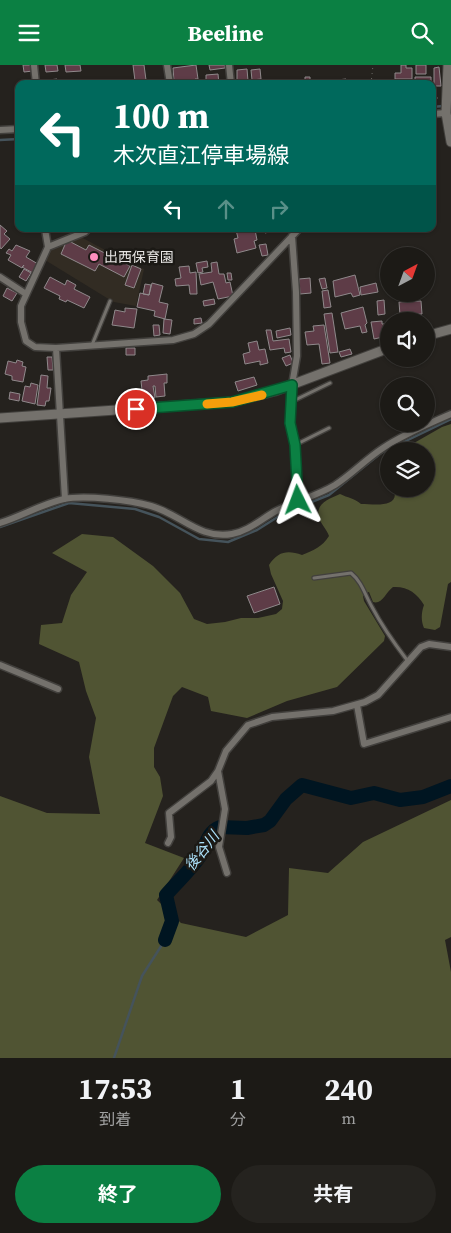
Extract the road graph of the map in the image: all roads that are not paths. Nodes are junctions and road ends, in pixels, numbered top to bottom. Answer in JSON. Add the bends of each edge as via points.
{"nodes":[{"id":1,"x":34,"y":65,"type":"edge"},
{"id":2,"x":168,"y":65,"type":"edge"},
{"id":3,"x":229,"y":65,"type":"edge"},
{"id":4,"x":448,"y":65,"type":"edge"},
{"id":5,"x":36,"y":80,"type":"edge"},
{"id":6,"x":170,"y":80,"type":"edge"},
{"id":7,"x":231,"y":80,"type":"edge"},
{"id":8,"x":449,"y":97,"type":"edge"},
{"id":9,"x":446,"y":113,"type":"junction"},
{"id":10,"x":436,"y":114,"type":"edge"},
{"id":11,"x":15,"y":129,"type":"edge"},
{"id":12,"x":0,"y":130,"type":"edge"},
{"id":13,"x":451,"y":143,"type":"edge"},
{"id":14,"x":46,"y":232,"type":"edge"},
{"id":15,"x":85,"y":232,"type":"edge"},
{"id":16,"x":296,"y":232,"type":"edge"},
{"id":17,"x":292,"y":236,"type":"junction"},
{"id":18,"x":48,"y":247,"type":"junction"},
{"id":19,"x":0,"y":277,"type":"edge"},
{"id":20,"x":26,"y":294,"type":"junction"},
{"id":21,"x":110,"y":301,"type":"dead end"},
{"id":22,"x":451,"y":329,"type":"edge"},
{"id":23,"x":435,"y":333,"type":"edge"},
{"id":24,"x":92,"y":346,"type":"junction"},
{"id":25,"x":56,"y":348,"type":"junction"},
{"id":26,"x":380,"y":351,"type":"edge"},
{"id":27,"x":330,"y":383,"type":"dead end"},
{"id":28,"x":292,"y":385,"type":"junction"},
{"id":29,"x":291,"y":402,"type":"junction"},
{"id":30,"x":451,"y":414,"type":"edge"},
{"id":31,"x":59,"y":415,"type":"junction"},
{"id":32,"x":0,"y":418,"type":"edge"},
{"id":33,"x":329,"y":428,"type":"dead end"},
{"id":34,"x":295,"y":445,"type":"junction"},
{"id":35,"x":65,"y":499,"type":"junction"},
{"id":36,"x":298,"y":500,"type":"junction"},
{"id":37,"x":0,"y":523,"type":"edge"},
{"id":38,"x":314,"y":578,"type":"dead end"},
{"id":39,"x":451,"y":647,"type":"edge"},
{"id":40,"x":408,"y":661,"type":"junction"},
{"id":41,"x":0,"y":665,"type":"edge"},
{"id":42,"x":58,"y":689,"type":"dead end"},
{"id":43,"x":357,"y":705,"type":"junction"},
{"id":44,"x":451,"y":717,"type":"edge"},
{"id":45,"x":218,"y":771,"type":"junction"},
{"id":46,"x":168,"y":843,"type":"dead end"},
{"id":47,"x":227,"y":873,"type":"dead end"}],
"edges":[{"from":1,"to":5,"type":"street"},
{"from":2,"to":6,"type":"street"},
{"from":3,"to":7,"type":"street"},
{"from":4,"to":8,"type":"main road"},
{"from":8,"to":9,"type":"main road"},
{"from":9,"to":10,"type":"street"},
{"from":9,"to":13,"type":"main road"},
{"from":11,"to":12,"type":"street"},
{"from":14,"to":18,"type":"street"},
{"from":15,"to":18,"type":"street"},
{"from":16,"to":17,"type":"street"},
{"from":17,"to":24,"type":"street","via":[[208,324],[194,334],[173,340]]},
{"from":17,"to":28,"type":"street","via":[[297,337]]},
{"from":18,"to":20,"type":"street"},
{"from":19,"to":20,"type":"street"},
{"from":20,"to":25,"type":"street","via":[[21,306],[21,322],[26,341],[35,347]]},
{"from":21,"to":24,"type":"lane"},
{"from":22,"to":23,"type":"main road"},
{"from":24,"to":25,"type":"street"},
{"from":25,"to":31,"type":"street"},
{"from":26,"to":28,"type":"main road"},
{"from":27,"to":29,"type":"lane"},
{"from":28,"to":29,"type":"street"},
{"from":28,"to":31,"type":"main road","via":[[232,402]]},
{"from":29,"to":34,"type":"street","via":[[290,423]]},
{"from":30,"to":36,"type":"street","via":[[383,447],[335,485]]},
{"from":31,"to":32,"type":"main road"},
{"from":31,"to":35,"type":"street"},
{"from":33,"to":34,"type":"lane"},
{"from":34,"to":36,"type":"street"},
{"from":35,"to":36,"type":"street","via":[[142,504],[195,529],[220,535],[246,529]]},
{"from":35,"to":37,"type":"street"},
{"from":38,"to":40,"type":"lane","via":[[351,573],[357,578],[388,634]]},
{"from":39,"to":40,"type":"street","via":[[426,645]]},
{"from":40,"to":43,"type":"street","via":[[378,695]]},
{"from":41,"to":42,"type":"street"},
{"from":43,"to":44,"type":"street","via":[[364,744]]},
{"from":43,"to":45,"type":"street","via":[[254,722],[242,729],[233,741]]},
{"from":45,"to":46,"type":"street","via":[[204,788],[169,813],[171,837]]},
{"from":45,"to":47,"type":"street","via":[[225,809],[219,847]]}]}
